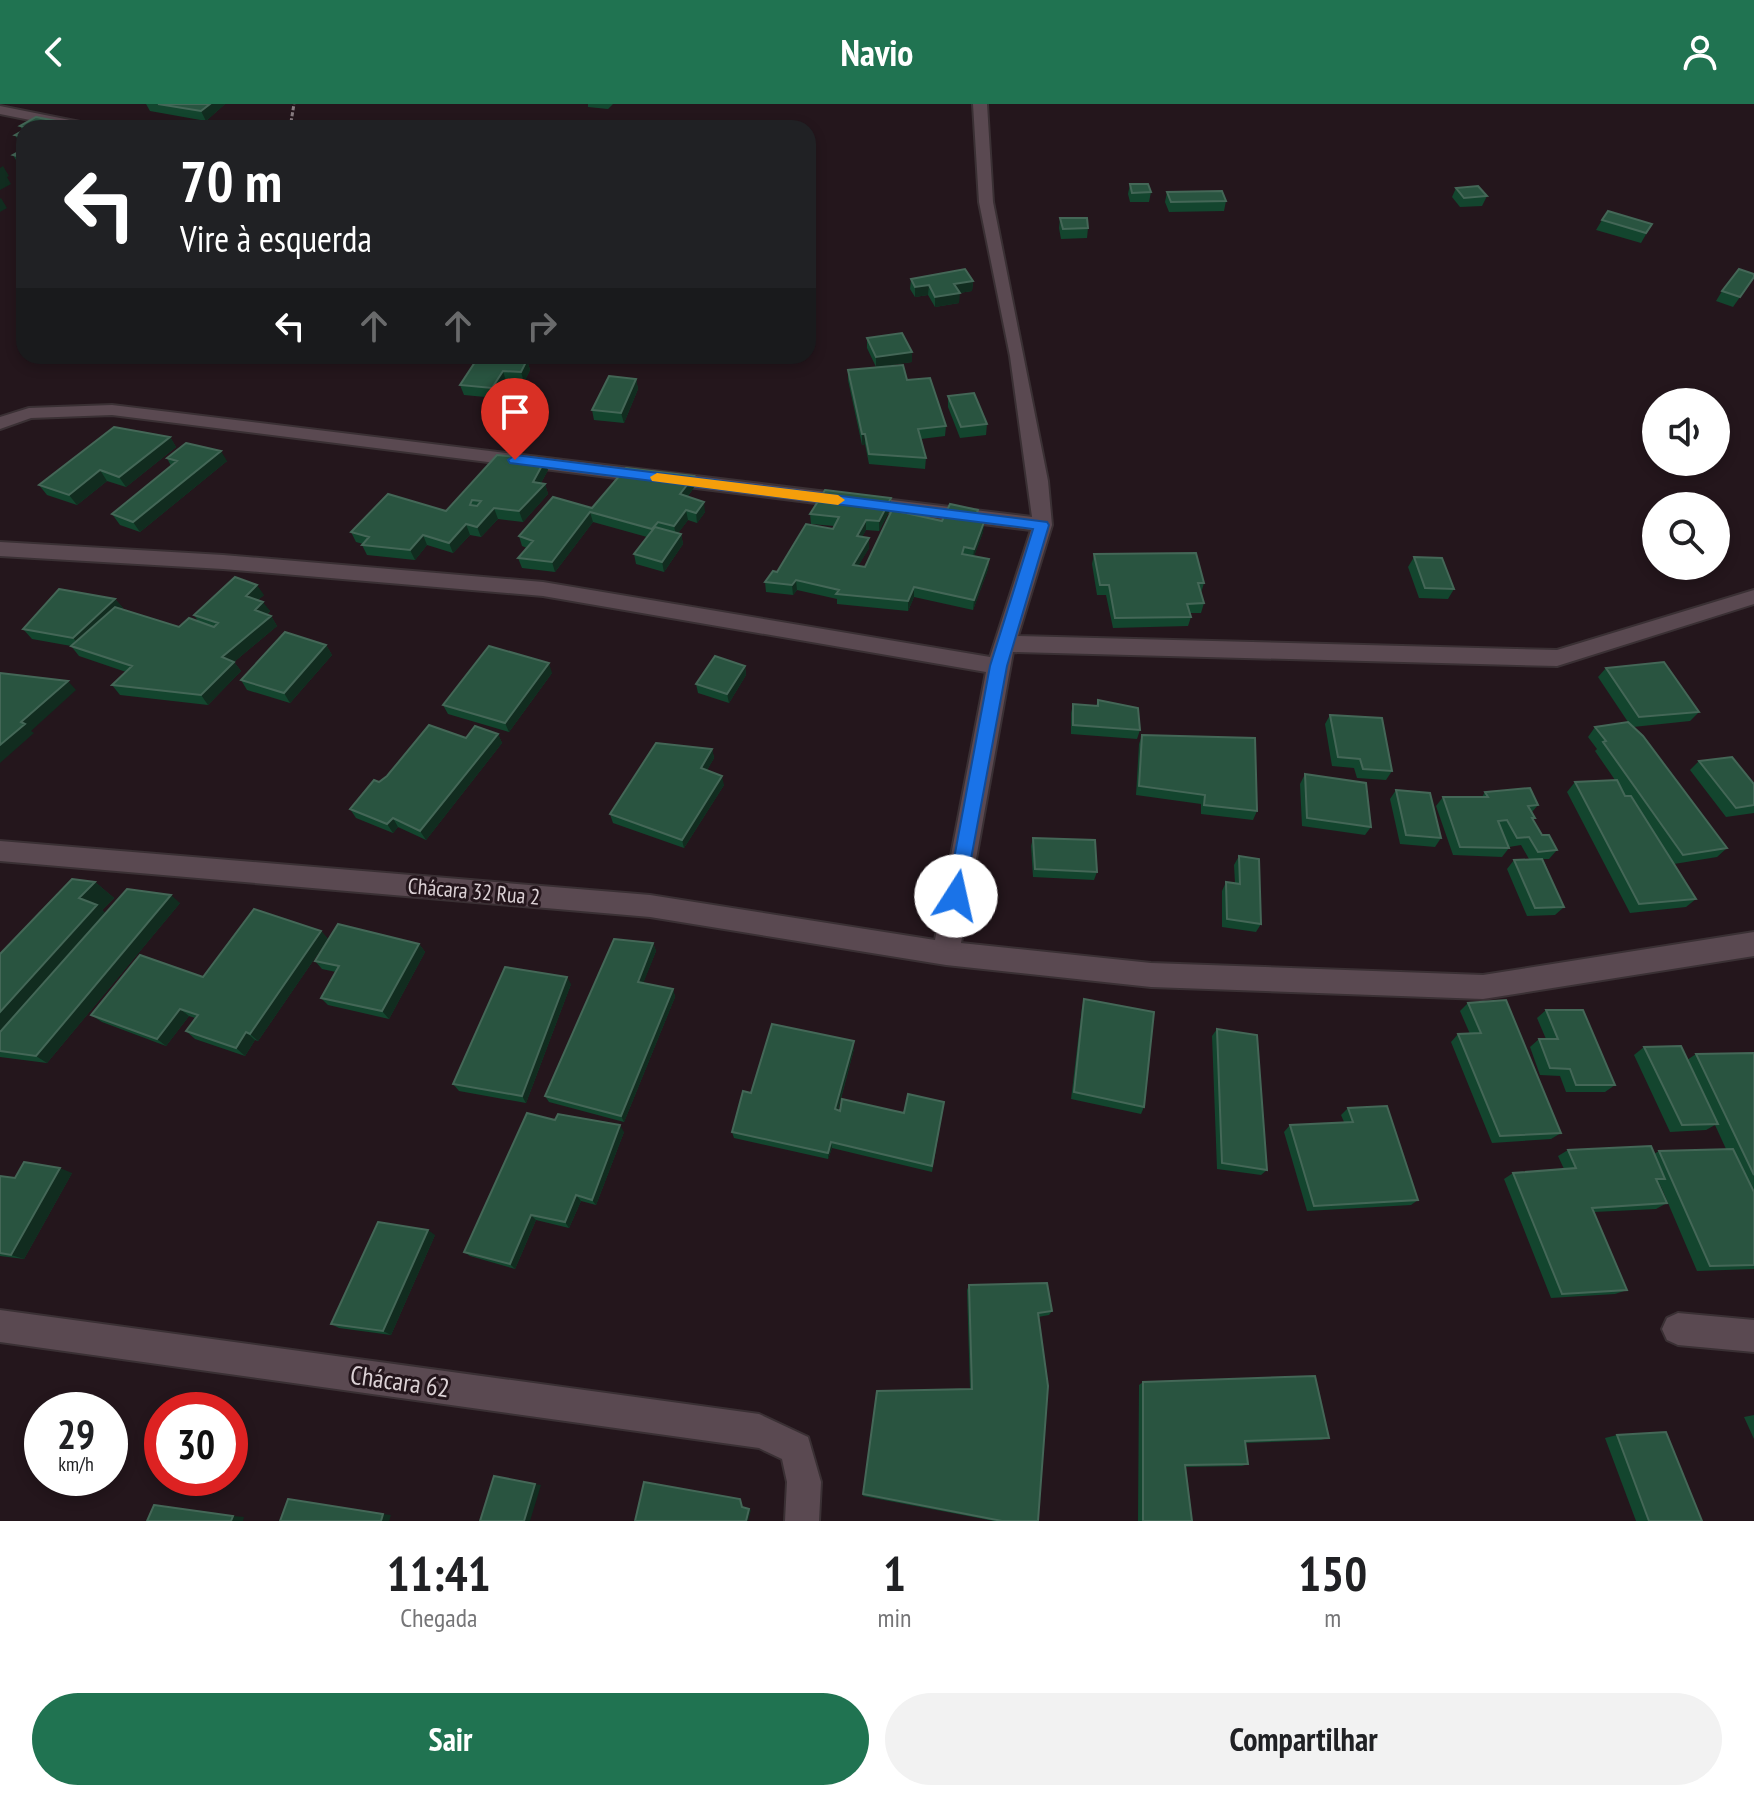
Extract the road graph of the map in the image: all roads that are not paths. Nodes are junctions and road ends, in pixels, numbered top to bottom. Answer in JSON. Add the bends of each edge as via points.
{"nodes":[{"id":1,"x":980,"y":104,"type":"edge"},
{"id":2,"x":4,"y":114,"type":"edge"},
{"id":3,"x":41,"y":120,"type":"edge"},
{"id":4,"x":0,"y":423,"type":"edge"},
{"id":5,"x":1042,"y":525,"type":"junction"},
{"id":6,"x":0,"y":549,"type":"edge"},
{"id":7,"x":1754,"y":597,"type":"edge"},
{"id":8,"x":1005,"y":644,"type":"junction"},
{"id":9,"x":998,"y":666,"type":"junction"},
{"id":10,"x":0,"y":851,"type":"edge"},
{"id":11,"x":1754,"y":944,"type":"edge"},
{"id":12,"x":946,"y":953,"type":"junction"},
{"id":13,"x":0,"y":1326,"type":"edge"},
{"id":14,"x":1678,"y":1329,"type":"dead end"},
{"id":15,"x":1754,"y":1336,"type":"edge"},
{"id":16,"x":802,"y":1521,"type":"edge"}],
"edges":[{"from":1,"to":5,"type":"street","via":[[986,202],[1018,356]]},
{"from":2,"to":3,"type":"street"},
{"from":4,"to":5,"type":"street","via":[[29,413],[112,410]]},
{"from":5,"to":8,"type":"street"},
{"from":6,"to":9,"type":"street","via":[[543,589]]},
{"from":7,"to":8,"type":"street","via":[[1557,658]]},
{"from":8,"to":9,"type":"street"},
{"from":9,"to":12,"type":"street"},
{"from":10,"to":12,"type":"street","name":"Chácara 32 Rua 2","via":[[650,906]]},
{"from":11,"to":12,"type":"street","name":"Chácara 32 Rua 2","via":[[1483,987],[1151,975]]},
{"from":13,"to":16,"type":"street","name":"Chácara 62","via":[[744,1428],[796,1449],[804,1482]]},
{"from":14,"to":15,"type":"street"}]}
